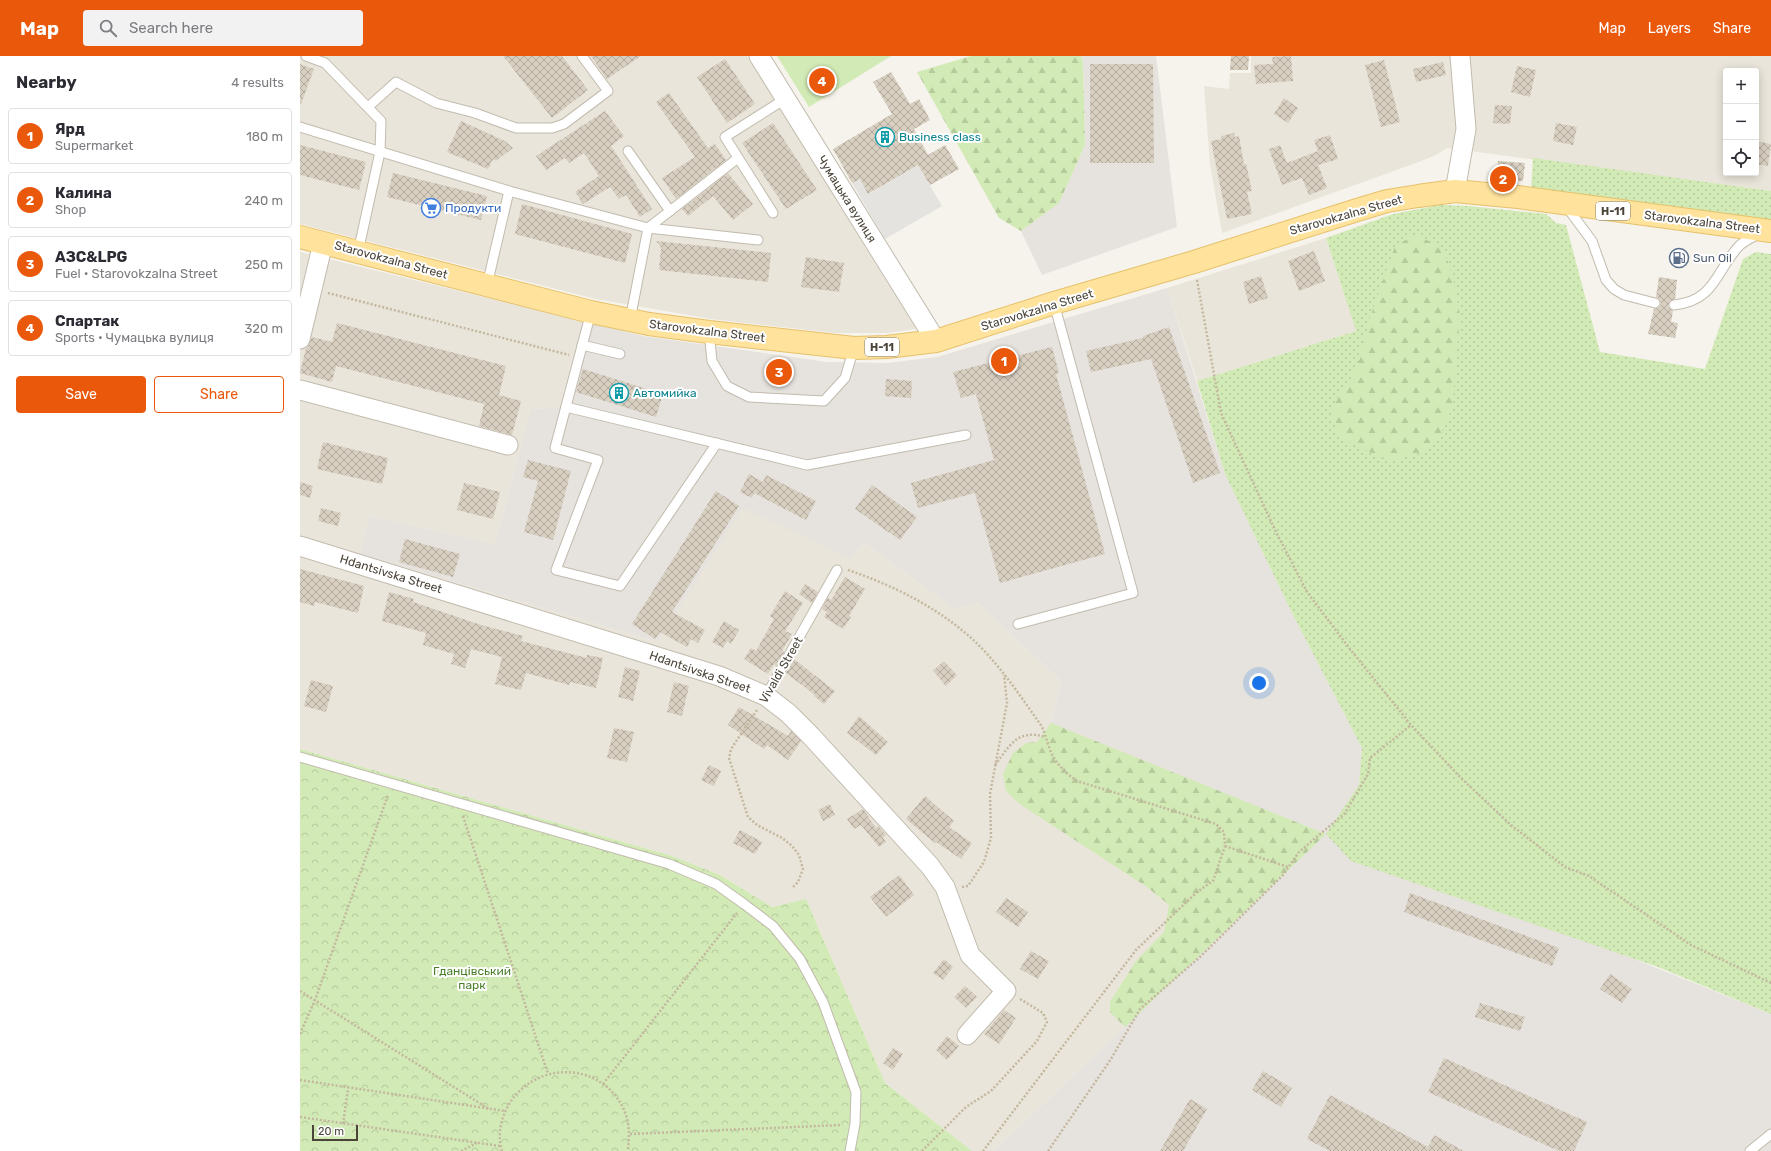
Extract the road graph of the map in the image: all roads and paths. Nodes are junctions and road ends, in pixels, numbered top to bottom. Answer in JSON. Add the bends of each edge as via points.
{"nodes":[{"id":1,"x":306,"y":56,"type":"edge"},
{"id":2,"x":582,"y":56,"type":"edge"},
{"id":3,"x":759,"y":56,"type":"edge"},
{"id":4,"x":1460,"y":56,"type":"edge"},
{"id":5,"x":785,"y":99,"type":"junction"},
{"id":6,"x":368,"y":107,"type":"junction"},
{"id":7,"x":300,"y":127,"type":"edge"},
{"id":8,"x":628,"y":151,"type":"dead end"},
{"id":9,"x":380,"y":152,"type":"junction"},
{"id":10,"x":738,"y":158,"type":"junction"},
{"id":11,"x":509,"y":191,"type":"junction"},
{"id":12,"x":1455,"y":191,"type":"junction"},
{"id":13,"x":1565,"y":205,"type":"junction"},
{"id":14,"x":670,"y":211,"type":"junction"},
{"id":15,"x":773,"y":213,"type":"dead end"},
{"id":16,"x":648,"y":228,"type":"junction"},
{"id":17,"x":1768,"y":231,"type":"edge"},
{"id":18,"x":300,"y":237,"type":"edge"},
{"id":19,"x":758,"y":240,"type":"dead end"},
{"id":20,"x":323,"y":243,"type":"junction"},
{"id":21,"x":358,"y":252,"type":"junction"},
{"id":22,"x":1194,"y":262,"type":"junction"},
{"id":23,"x":487,"y":285,"type":"junction"},
{"id":24,"x":312,"y":289,"type":"junction"},
{"id":25,"x":1054,"y":303,"type":"junction"},
{"id":26,"x":1655,"y":303,"type":"dead end"},
{"id":27,"x":1674,"y":305,"type":"dead end"},
{"id":28,"x":591,"y":312,"type":"junction"},
{"id":29,"x":630,"y":320,"type":"junction"},
{"id":30,"x":709,"y":332,"type":"junction"},
{"id":31,"x":300,"y":339,"type":"edge"},
{"id":32,"x":936,"y":341,"type":"junction"},
{"id":33,"x":582,"y":345,"type":"junction"},
{"id":34,"x":854,"y":348,"type":"junction"},
{"id":35,"x":620,"y":354,"type":"dead end"},
{"id":36,"x":579,"y":358,"type":"junction"},
{"id":37,"x":300,"y":390,"type":"edge"},
{"id":38,"x":566,"y":407,"type":"junction"},
{"id":39,"x":966,"y":435,"type":"dead end"},
{"id":40,"x":717,"y":443,"type":"junction"},
{"id":41,"x":508,"y":445,"type":"dead end"},
{"id":42,"x":300,"y":546,"type":"edge"},
{"id":43,"x":837,"y":570,"type":"joint"},
{"id":44,"x":1018,"y":624,"type":"dead end"},
{"id":45,"x":1004,"y":674,"type":"junction"},
{"id":46,"x":766,"y":696,"type":"junction"},
{"id":47,"x":1411,"y":724,"type":"junction"},
{"id":48,"x":1046,"y":737,"type":"junction"},
{"id":49,"x":300,"y":757,"type":"edge"},
{"id":50,"x":994,"y":765,"type":"junction"},
{"id":51,"x":392,"y":783,"type":"junction"},
{"id":52,"x":392,"y":794,"type":"dead end"},
{"id":53,"x":387,"y":796,"type":"junction"},
{"id":54,"x":458,"y":802,"type":"junction"},
{"id":55,"x":1226,"y":846,"type":"junction"},
{"id":56,"x":1288,"y":867,"type":"junction"},
{"id":57,"x":945,"y":887,"type":"junction"},
{"id":58,"x":792,"y":888,"type":"dead end"},
{"id":59,"x":744,"y":904,"type":"junction"},
{"id":60,"x":1771,"y":982,"type":"edge"},
{"id":61,"x":300,"y":991,"type":"edge"},
{"id":62,"x":1006,"y":991,"type":"junction"},
{"id":63,"x":315,"y":1000,"type":"junction"},
{"id":64,"x":300,"y":1034,"type":"edge"},
{"id":65,"x":967,"y":1036,"type":"dead end"},
{"id":66,"x":548,"y":1074,"type":"junction"},
{"id":67,"x":300,"y":1080,"type":"edge"},
{"id":68,"x":603,"y":1084,"type":"junction"},
{"id":69,"x":348,"y":1089,"type":"junction"},
{"id":70,"x":489,"y":1109,"type":"junction"},
{"id":71,"x":505,"y":1111,"type":"junction"},
{"id":72,"x":300,"y":1117,"type":"edge"},
{"id":73,"x":343,"y":1124,"type":"junction"},
{"id":74,"x":855,"y":1124,"type":"junction"},
{"id":75,"x":630,"y":1134,"type":"junction"},
{"id":76,"x":1771,"y":1134,"type":"edge"},
{"id":77,"x":478,"y":1143,"type":"junction"},
{"id":78,"x":500,"y":1146,"type":"junction"},
{"id":79,"x":461,"y":1151,"type":"edge"},
{"id":80,"x":502,"y":1151,"type":"edge"},
{"id":81,"x":628,"y":1151,"type":"edge"},
{"id":82,"x":850,"y":1151,"type":"edge"},
{"id":83,"x":922,"y":1151,"type":"edge"},
{"id":84,"x":983,"y":1151,"type":"edge"},
{"id":85,"x":1048,"y":1151,"type":"edge"},
{"id":86,"x":1750,"y":1151,"type":"edge"}],
"edges":[{"from":1,"to":6,"type":"lane","via":[[325,63]]},
{"from":2,"to":6,"type":"lane","via":[[608,91],[564,124],[552,128],[516,128],[475,113],[436,103],[396,82]]},
{"from":3,"to":5,"type":"street","name":"Чумацька вулиця"},
{"from":4,"to":12,"type":"street","via":[[1466,129]]},
{"from":5,"to":10,"type":"lane","via":[[725,137]]},
{"from":5,"to":32,"type":"street","name":"Чумацька вулиця"},
{"from":6,"to":9,"type":"lane","via":[[381,121]]},
{"from":7,"to":9,"type":"lane"},
{"from":8,"to":14,"type":"lane"},
{"from":9,"to":11,"type":"lane"},
{"from":9,"to":21,"type":"lane"},
{"from":10,"to":14,"type":"lane"},
{"from":10,"to":15,"type":"lane"},
{"from":11,"to":16,"type":"lane"},
{"from":11,"to":23,"type":"lane"},
{"from":12,"to":13,"type":"main road","name":"Starovokzalna Street","number":"Н-11"},
{"from":12,"to":22,"type":"main road","name":"Starovokzalna Street","number":"Н-11","via":[[1387,201]]},
{"from":13,"to":17,"type":"main road","name":"Starovokzalna Street","number":"Н-11"},
{"from":13,"to":26,"type":"lane","via":[[1592,241],[1606,280],[1614,289],[1624,295]]},
{"from":14,"to":16,"type":"lane"},
{"from":16,"to":19,"type":"lane"},
{"from":16,"to":29,"type":"lane"},
{"from":17,"to":27,"type":"lane","via":[[1740,246],[1721,274],[1699,298],[1693,302]]},
{"from":18,"to":20,"type":"main road","name":"Starovokzalna Street","number":"Н-11"},
{"from":20,"to":21,"type":"main road","name":"Starovokzalna Street","number":"Н-11"},
{"from":20,"to":24,"type":"street"},
{"from":21,"to":23,"type":"main road","name":"Starovokzalna Street","number":"Н-11"},
{"from":22,"to":25,"type":"main road","name":"Starovokzalna Street","number":"Н-11"},
{"from":22,"to":47,"type":"path","via":[[1221,413],[1246,468],[1307,592]]},
{"from":23,"to":28,"type":"main road","name":"Starovokzalna Street","number":"Н-11"},
{"from":24,"to":31,"type":"street"},
{"from":24,"to":36,"type":"path"},
{"from":25,"to":32,"type":"main road","name":"Starovokzalna Street","number":"Н-11"},
{"from":25,"to":44,"type":"lane","via":[[1133,593]]},
{"from":28,"to":29,"type":"main road","name":"Starovokzalna Street","number":"Н-11"},
{"from":28,"to":33,"type":"lane"},
{"from":29,"to":30,"type":"main road","name":"Starovokzalna Street","number":"Н-11"},
{"from":30,"to":34,"type":"main road","name":"Starovokzalna Street","number":"Н-11"},
{"from":30,"to":34,"type":"lane","via":[[712,361],[727,386],[749,397],[824,401],[845,378]]},
{"from":32,"to":34,"type":"main road","name":"Starovokzalna Street","number":"Н-11"},
{"from":33,"to":35,"type":"lane"},
{"from":33,"to":36,"type":"lane"},
{"from":36,"to":38,"type":"lane"},
{"from":37,"to":41,"type":"street"},
{"from":38,"to":40,"type":"lane"},
{"from":38,"to":40,"type":"lane","via":[[555,448],[598,460],[556,570],[598,581],[620,586]]},
{"from":39,"to":40,"type":"lane","via":[[807,465]]},
{"from":42,"to":46,"type":"street","name":"Hdantsivska Street","via":[[719,676]]},
{"from":43,"to":45,"type":"path","via":[[845,569],[897,590],[936,611],[970,637]]},
{"from":43,"to":46,"type":"lane","name":"Vivaldi Street"},
{"from":45,"to":48,"type":"path","via":[[1041,725]]},
{"from":45,"to":50,"type":"path","via":[[1007,703]]},
{"from":46,"to":57,"type":"street","name":"Hdantsivska Street","via":[[811,736],[930,866]]},
{"from":46,"to":58,"type":"path","name":"Vivaldi Street","via":[[731,749],[729,758],[748,817],[788,842],[799,855],[804,869]]},
{"from":47,"to":56,"type":"path","via":[[1370,758],[1368,774],[1345,813],[1299,852]]},
{"from":47,"to":60,"type":"path","via":[[1461,778],[1511,825],[1565,867],[1590,876],[1691,945]]},
{"from":48,"to":50,"type":"path","via":[[1032,733],[1022,736],[1008,747]]},
{"from":48,"to":55,"type":"path","via":[[1060,767],[1077,781],[1216,824],[1224,832]]},
{"from":49,"to":51,"type":"lane"},
{"from":50,"to":57,"type":"path","via":[[990,794],[991,838],[984,862],[968,886]]},
{"from":51,"to":53,"type":"path"},
{"from":51,"to":54,"type":"lane"},
{"from":52,"to":53,"type":"path"},
{"from":53,"to":63,"type":"path"},
{"from":54,"to":59,"type":"lane","via":[[669,864],[716,884]]},
{"from":54,"to":66,"type":"path"},
{"from":55,"to":56,"type":"path"},
{"from":55,"to":84,"type":"path","via":[[1214,881],[1197,892],[1136,950]]},
{"from":56,"to":85,"type":"path","via":[[1202,956],[1140,1009],[1111,1059]]},
{"from":57,"to":62,"type":"street","name":"Hdantsivska Street","via":[[970,955]]},
{"from":59,"to":68,"type":"path"},
{"from":59,"to":74,"type":"lane","via":[[773,926],[796,954],[823,1002],[856,1092]]},
{"from":61,"to":63,"type":"path"},
{"from":62,"to":65,"type":"street"},
{"from":62,"to":83,"type":"path","via":[[1043,1013],[1047,1022],[1037,1041],[991,1091],[966,1107]]},
{"from":63,"to":64,"type":"path"},
{"from":63,"to":70,"type":"path"},
{"from":66,"to":68,"type":"path","via":[[586,1075]]},
{"from":66,"to":71,"type":"path","via":[[530,1081],[516,1094]]},
{"from":67,"to":69,"type":"path"},
{"from":68,"to":75,"type":"path","via":[[617,1098],[623,1109]]},
{"from":69,"to":70,"type":"path"},
{"from":69,"to":73,"type":"path"},
{"from":70,"to":71,"type":"path"},
{"from":71,"to":78,"type":"path","via":[[500,1128]]},
{"from":72,"to":73,"type":"path"},
{"from":73,"to":77,"type":"path"},
{"from":74,"to":75,"type":"path"},
{"from":74,"to":82,"type":"lane"},
{"from":75,"to":81,"type":"path"},
{"from":76,"to":86,"type":"lane"},
{"from":77,"to":78,"type":"path"},
{"from":77,"to":79,"type":"path"},
{"from":78,"to":80,"type":"path"}]}
